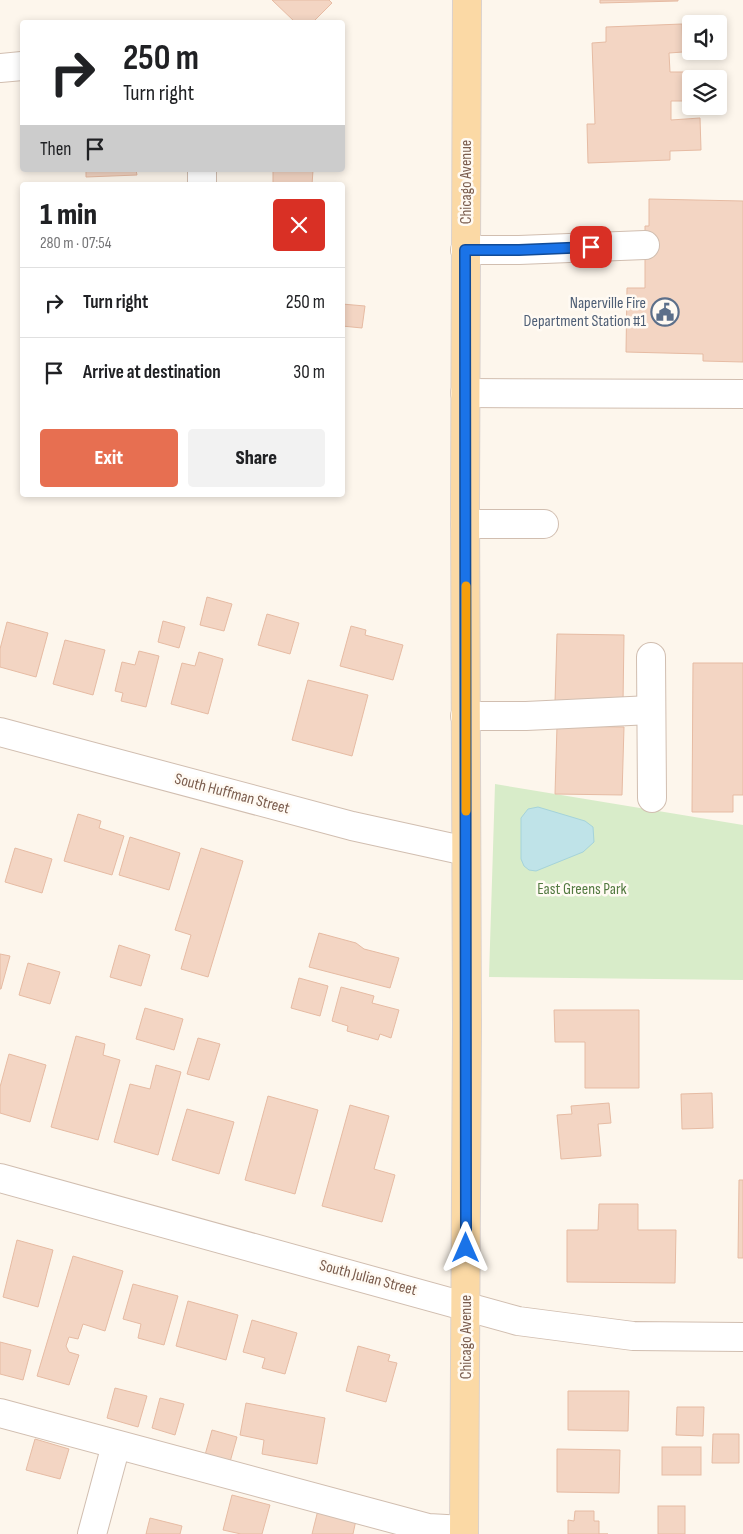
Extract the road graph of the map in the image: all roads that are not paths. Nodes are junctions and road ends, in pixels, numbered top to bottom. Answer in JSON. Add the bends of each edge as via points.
{"nodes":[{"id":1,"x":467,"y":0,"type":"edge"},
{"id":2,"x":20,"y":66,"type":"edge"},
{"id":3,"x":0,"y":68,"type":"edge"},
{"id":4,"x":645,"y":245,"type":"dead end"},
{"id":5,"x":465,"y":250,"type":"junction"},
{"id":6,"x":465,"y":393,"type":"junction"},
{"id":7,"x":743,"y":394,"type":"edge"},
{"id":8,"x":466,"y":524,"type":"junction"},
{"id":9,"x":544,"y":524,"type":"dead end"},
{"id":10,"x":651,"y":656,"type":"dead end"},
{"id":11,"x":651,"y":710,"type":"junction"},
{"id":12,"x":466,"y":716,"type":"junction"},
{"id":13,"x":0,"y":732,"type":"edge"},
{"id":14,"x":652,"y":798,"type":"dead end"},
{"id":15,"x":466,"y":852,"type":"junction"},
{"id":16,"x":0,"y":1178,"type":"edge"},
{"id":17,"x":466,"y":1306,"type":"junction"},
{"id":18,"x":743,"y":1337,"type":"edge"},
{"id":19,"x":0,"y":1413,"type":"edge"},
{"id":20,"x":116,"y":1445,"type":"junction"},
{"id":21,"x":464,"y":1532,"type":"edge"},
{"id":22,"x":92,"y":1534,"type":"edge"}],
"edges":[{"from":1,"to":5,"type":"main road","name":"Chicago Avenue"},
{"from":2,"to":3,"type":"street"},
{"from":4,"to":5,"type":"street"},
{"from":5,"to":6,"type":"main road","name":"Chicago Avenue"},
{"from":6,"to":7,"type":"street"},
{"from":6,"to":8,"type":"main road","name":"Chicago Avenue"},
{"from":8,"to":9,"type":"street"},
{"from":8,"to":12,"type":"main road","name":"Chicago Avenue"},
{"from":10,"to":11,"type":"street"},
{"from":11,"to":12,"type":"street"},
{"from":11,"to":14,"type":"street"},
{"from":12,"to":15,"type":"main road","name":"Chicago Avenue"},
{"from":13,"to":15,"type":"street","name":"South Huffman Street","via":[[352,826]]},
{"from":15,"to":17,"type":"main road","name":"Chicago Avenue"},
{"from":16,"to":17,"type":"street","name":"South Julian Street"},
{"from":17,"to":18,"type":"street","name":"South Julian Street","via":[[518,1320],[593,1332],[633,1336]]},
{"from":17,"to":21,"type":"main road","name":"Chicago Avenue"},
{"from":19,"to":20,"type":"street"},
{"from":20,"to":21,"type":"street","via":[[428,1528]]},
{"from":20,"to":22,"type":"street"}]}
